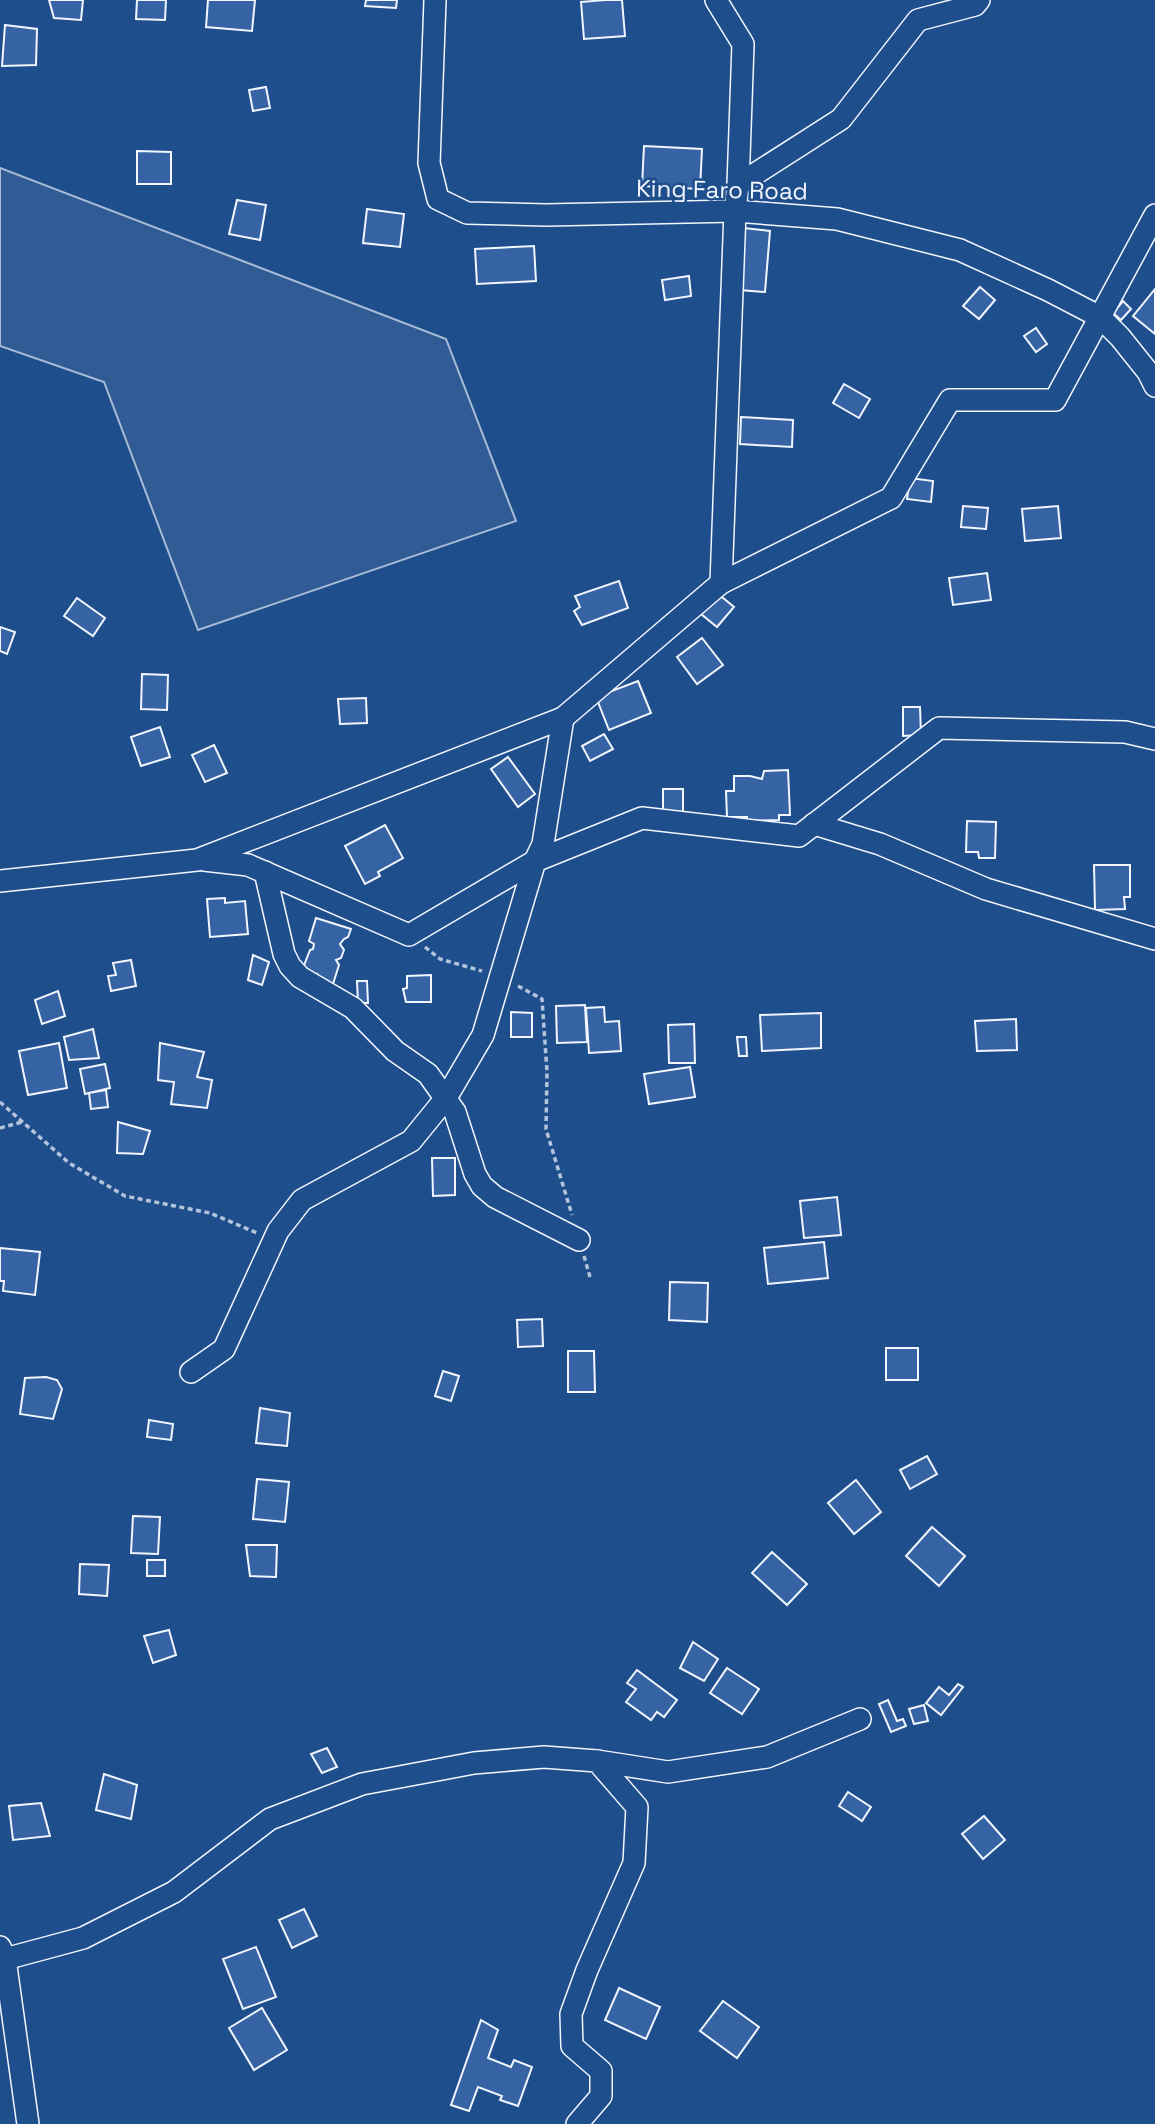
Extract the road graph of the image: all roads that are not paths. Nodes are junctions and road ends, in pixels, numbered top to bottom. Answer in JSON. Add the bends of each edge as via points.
{"nodes":[{"id":1,"x":435,"y":0,"type":"edge"},
{"id":2,"x":716,"y":0,"type":"edge"},
{"id":3,"x":979,"y":0,"type":"edge"},
{"id":4,"x":738,"y":185,"type":"junction"},
{"id":5,"x":734,"y":211,"type":"junction"},
{"id":6,"x":1155,"y":215,"type":"edge"},
{"id":7,"x":1100,"y":317,"type":"junction"},
{"id":8,"x":1155,"y":386,"type":"edge"},
{"id":9,"x":721,"y":583,"type":"junction"},
{"id":10,"x":563,"y":718,"type":"junction"},
{"id":11,"x":1155,"y":739,"type":"edge"},
{"id":12,"x":814,"y":824,"type":"junction"},
{"id":13,"x":197,"y":860,"type":"junction"},
{"id":14,"x":535,"y":860,"type":"junction"},
{"id":15,"x":265,"y":872,"type":"junction"},
{"id":16,"x":0,"y":881,"type":"edge"},
{"id":17,"x":1155,"y":939,"type":"edge"},
{"id":18,"x":446,"y":1098,"type":"junction"},
{"id":19,"x":579,"y":1240,"type":"road end"},
{"id":20,"x":191,"y":1372,"type":"dead end"},
{"id":21,"x":860,"y":1719,"type":"dead end"},
{"id":22,"x":597,"y":1761,"type":"junction"},
{"id":23,"x":3,"y":1953,"type":"edge"},
{"id":24,"x":28,"y":2124,"type":"edge"},
{"id":25,"x":577,"y":2124,"type":"edge"}],
"edges":[{"from":1,"to":5,"type":"street","name":"King Faro Road","via":[[429,163],[439,199],[467,212]]},
{"from":2,"to":4,"type":"street","via":[[743,44]]},
{"from":3,"to":4,"type":"street","via":[[975,5],[918,20],[841,119]]},
{"from":4,"to":5,"type":"street"},
{"from":5,"to":7,"type":"street","name":"King Faro Road","via":[[837,219],[961,250]]},
{"from":5,"to":9,"type":"street"},
{"from":6,"to":7,"type":"street"},
{"from":7,"to":8,"type":"street","name":"King Faro Road","via":[[1149,372]]},
{"from":7,"to":9,"type":"street","via":[[1055,400],[950,400],[891,498]]},
{"from":9,"to":10,"type":"street"},
{"from":10,"to":13,"type":"street"},
{"from":10,"to":14,"type":"street","via":[[543,844]]},
{"from":11,"to":12,"type":"street","via":[[1125,732],[939,728]]},
{"from":12,"to":14,"type":"street","via":[[799,836],[642,818]]},
{"from":12,"to":17,"type":"street","via":[[880,844],[986,889]]},
{"from":13,"to":15,"type":"street","via":[[248,865]]},
{"from":13,"to":16,"type":"street"},
{"from":14,"to":15,"type":"street","via":[[410,935]]},
{"from":14,"to":18,"type":"street","via":[[483,1035]]},
{"from":15,"to":18,"type":"street","via":[[290,966],[300,977],[354,1009],[395,1051],[428,1074]]},
{"from":18,"to":19,"type":"street","via":[[482,1186]]},
{"from":18,"to":20,"type":"street","via":[[411,1141],[302,1200],[278,1231],[224,1349]]},
{"from":21,"to":22,"type":"street","via":[[768,1757],[668,1772]]},
{"from":22,"to":23,"type":"street","via":[[544,1757],[474,1763],[362,1784],[270,1819],[174,1892],[83,1938]]},
{"from":22,"to":25,"type":"street","via":[[637,1807],[634,1863],[570,2014],[572,2046],[601,2071],[601,2096]]},
{"from":23,"to":24,"type":"street"}]}
